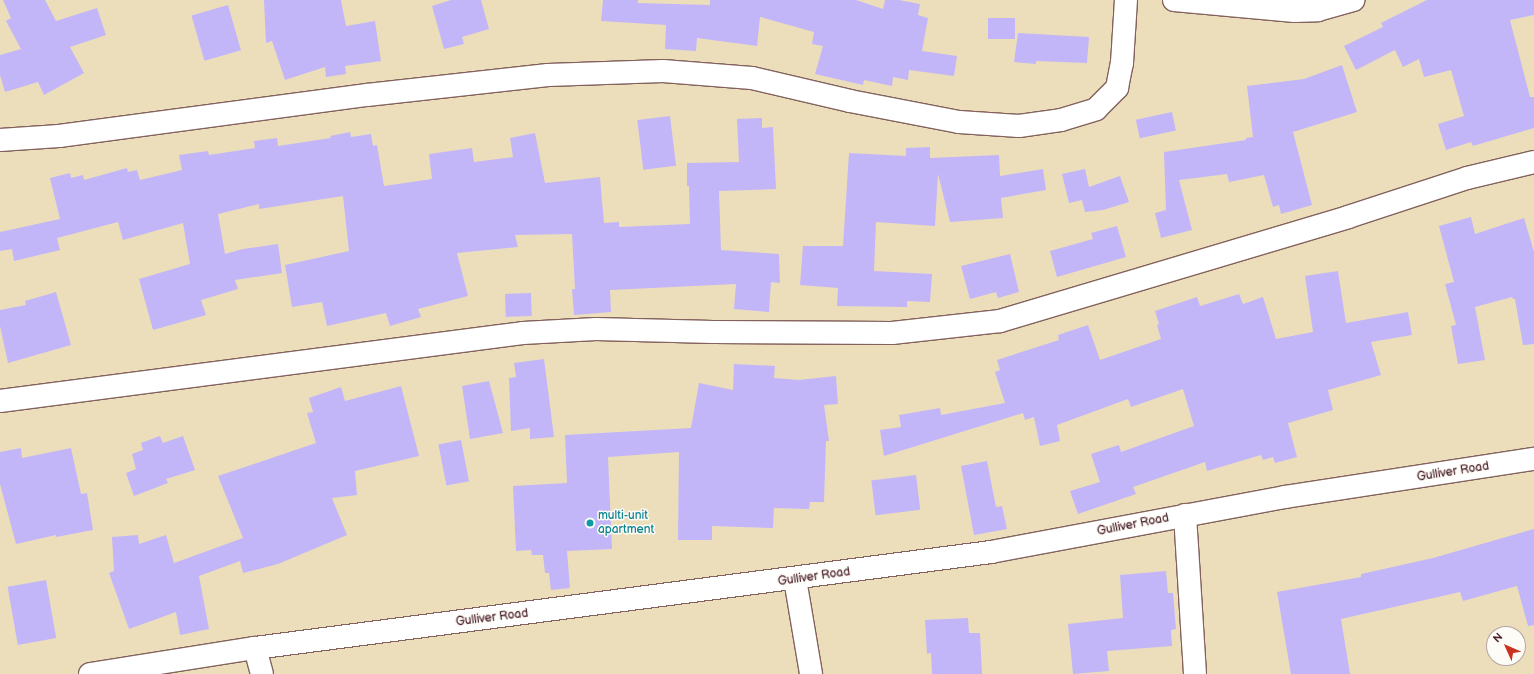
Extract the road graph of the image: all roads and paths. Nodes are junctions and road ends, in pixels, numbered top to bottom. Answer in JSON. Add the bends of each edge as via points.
{"nodes":[{"id":1,"x":1126,"y":0,"type":"edge"},
{"id":2,"x":1174,"y":0,"type":"edge"},
{"id":3,"x":1354,"y":0,"type":"edge"},
{"id":4,"x":0,"y":140,"type":"edge"},
{"id":5,"x":1534,"y":162,"type":"edge"},
{"id":6,"x":0,"y":401,"type":"edge"},
{"id":7,"x":1534,"y":460,"type":"edge"},
{"id":8,"x":1185,"y":515,"type":"junction"},
{"id":9,"x":795,"y":579,"type":"junction"},
{"id":10,"x":255,"y":648,"type":"junction"},
{"id":11,"x":90,"y":674,"type":"edge"},
{"id":12,"x":262,"y":674,"type":"edge"},
{"id":13,"x":811,"y":674,"type":"edge"},
{"id":14,"x":1195,"y":674,"type":"edge"}],
"edges":[{"from":1,"to":4,"type":"street","via":[[1122,63],[1117,88],[1096,110],[1061,120],[1019,126],[959,122],[850,101],[752,78],[663,71],[548,75],[367,95],[60,136]]},
{"from":2,"to":3,"type":"street","via":[[1294,11],[1318,10]]},
{"from":5,"to":6,"type":"street","via":[[1467,178],[1348,217],[1000,321],[892,333],[596,329],[523,333]]},
{"from":7,"to":8,"type":"street","name":"Gulliver Road","via":[[1285,497]]},
{"from":8,"to":9,"type":"street","name":"Gulliver Road","via":[[991,552]]},
{"from":8,"to":14,"type":"street"},
{"from":9,"to":10,"type":"street","name":"Gulliver Road"},
{"from":9,"to":13,"type":"street"},
{"from":10,"to":11,"type":"street","name":"Gulliver Road"},
{"from":10,"to":12,"type":"street"}]}
